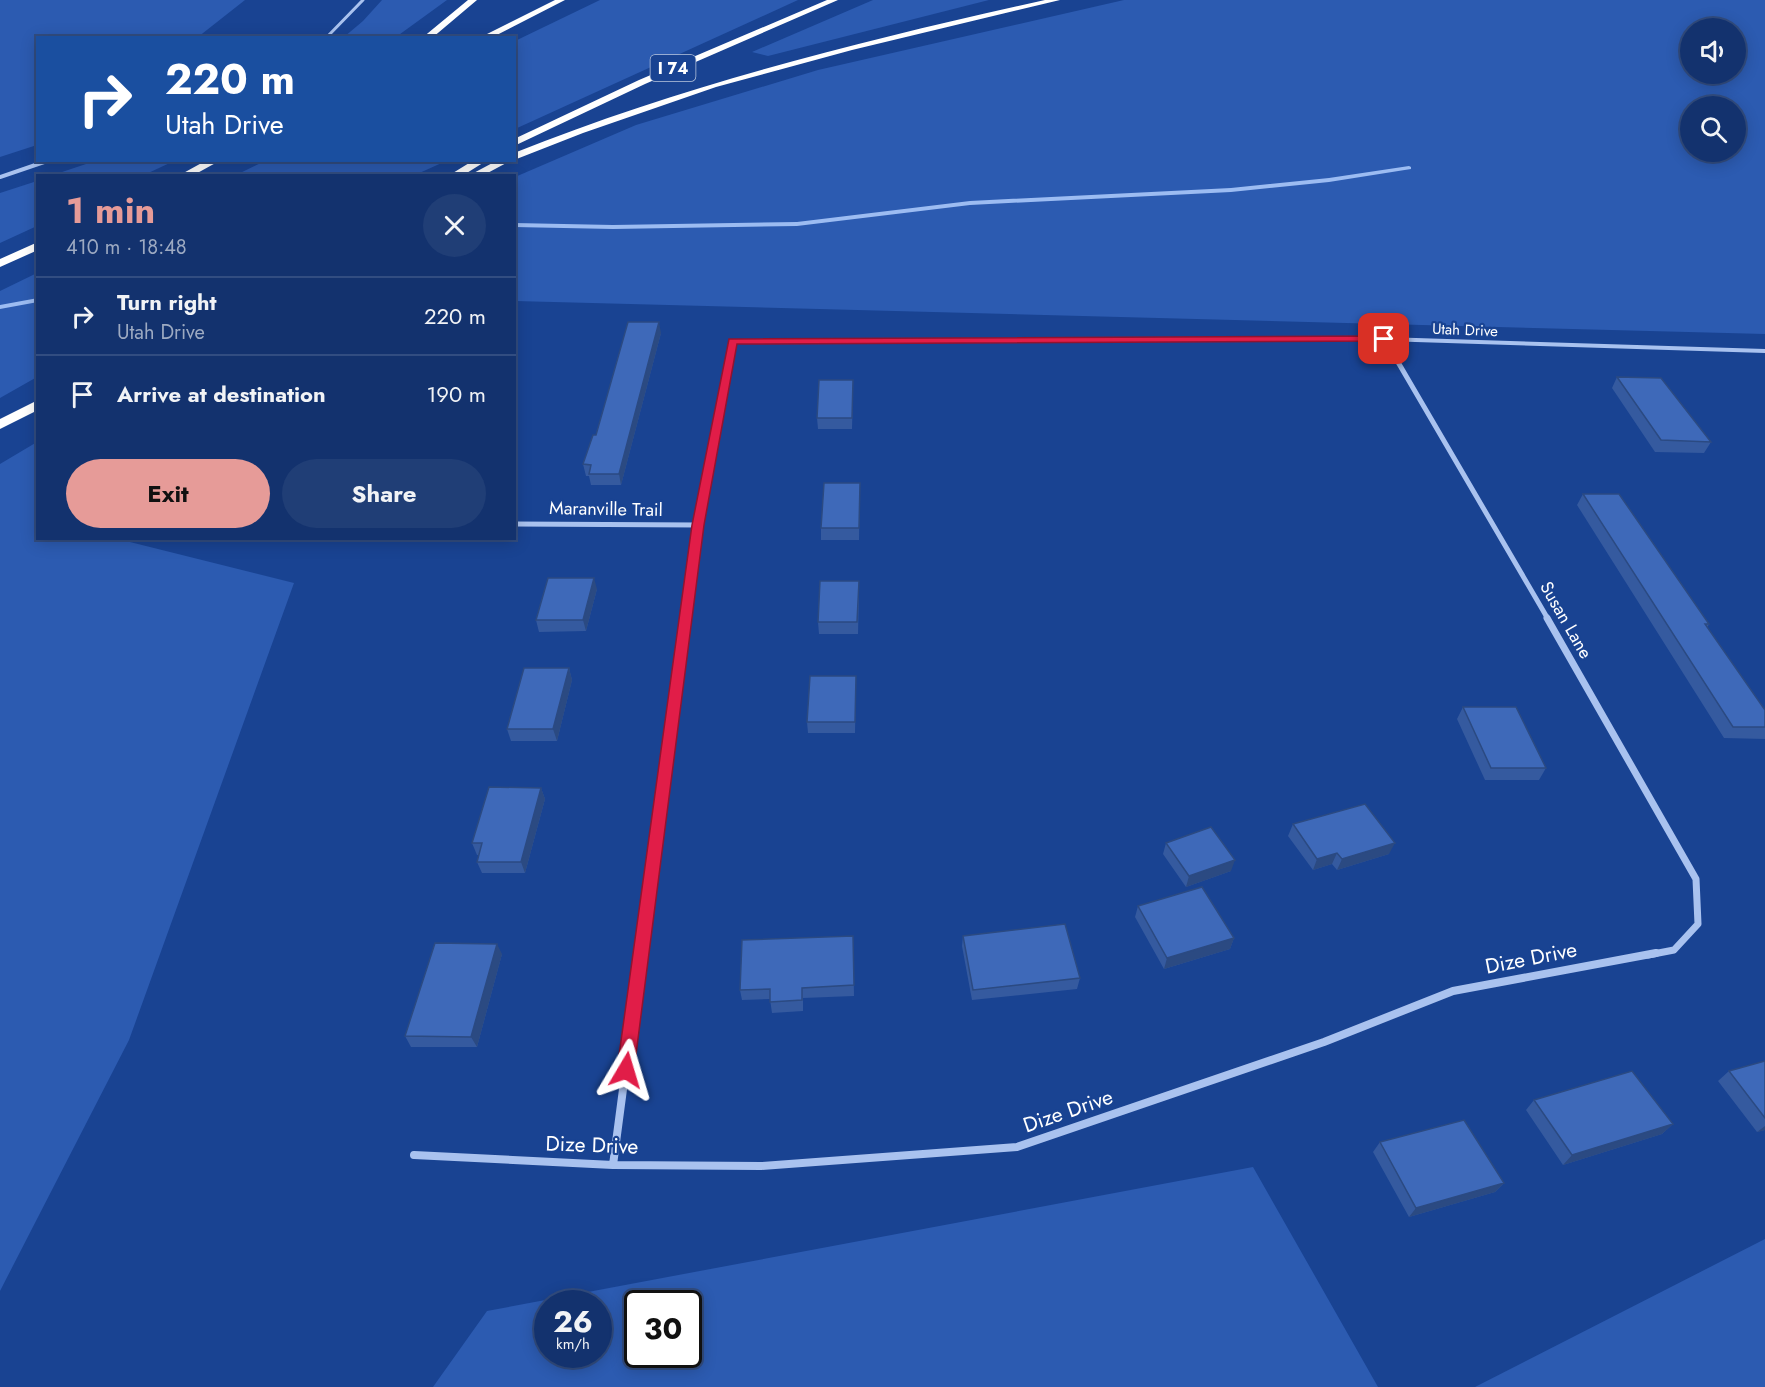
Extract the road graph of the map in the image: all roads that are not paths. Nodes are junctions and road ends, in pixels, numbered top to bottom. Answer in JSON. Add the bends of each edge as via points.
{"nodes":[{"id":1,"x":363,"y":0,"type":"edge"},
{"id":2,"x":473,"y":0,"type":"edge"},
{"id":3,"x":561,"y":0,"type":"edge"},
{"id":4,"x":834,"y":0,"type":"edge"},
{"id":5,"x":1056,"y":0,"type":"edge"},
{"id":6,"x":328,"y":36,"type":"edge"},
{"id":7,"x":428,"y":36,"type":"edge"},
{"id":8,"x":487,"y":36,"type":"edge"},
{"id":9,"x":516,"y":142,"type":"edge"},
{"id":10,"x":516,"y":156,"type":"edge"},
{"id":11,"x":44,"y":162,"type":"edge"},
{"id":12,"x":206,"y":162,"type":"edge"},
{"id":13,"x":212,"y":162,"type":"edge"},
{"id":14,"x":478,"y":162,"type":"edge"},
{"id":15,"x":503,"y":162,"type":"edge"},
{"id":16,"x":186,"y":174,"type":"edge"},
{"id":17,"x":186,"y":174,"type":"edge"},
{"id":18,"x":457,"y":174,"type":"edge"},
{"id":19,"x":477,"y":174,"type":"edge"},
{"id":20,"x":0,"y":177,"type":"edge"},
{"id":21,"x":36,"y":246,"type":"edge"},
{"id":22,"x":0,"y":263,"type":"edge"},
{"id":23,"x":1384,"y":339,"type":"junction"},
{"id":24,"x":1765,"y":351,"type":"edge"},
{"id":25,"x":36,"y":405,"type":"edge"},
{"id":26,"x":0,"y":425,"type":"edge"},
{"id":27,"x":516,"y":524,"type":"edge"},
{"id":28,"x":698,"y":525,"type":"junction"},
{"id":29,"x":1698,"y":924,"type":"joint"},
{"id":30,"x":414,"y":1155,"type":"dead end"},
{"id":31,"x":613,"y":1165,"type":"junction"}],
"edges":[{"from":1,"to":6,"type":"street"},
{"from":2,"to":7,"type":"highway"},
{"from":3,"to":8,"type":"highway"},
{"from":4,"to":9,"type":"highway","number":"I 74","via":[[642,82]]},
{"from":5,"to":10,"type":"highway","via":[[794,63],[656,105]]},
{"from":11,"to":20,"type":"street"},
{"from":12,"to":16,"type":"highway"},
{"from":13,"to":17,"type":"highway"},
{"from":14,"to":18,"type":"highway"},
{"from":15,"to":19,"type":"highway"},
{"from":21,"to":22,"type":"highway"},
{"from":23,"to":24,"type":"street","name":"Utah Drive"},
{"from":23,"to":28,"type":"street","name":"Utah Drive","via":[[733,341]]},
{"from":23,"to":29,"type":"street","name":"Susan Lane","via":[[1696,879]]},
{"from":25,"to":26,"type":"highway"},
{"from":27,"to":28,"type":"street","name":"Maranville Trail"},
{"from":28,"to":31,"type":"street"},
{"from":29,"to":31,"type":"street","name":"Dize Drive","via":[[1674,950],[1453,991],[1324,1042],[1017,1147],[760,1166]]},
{"from":30,"to":31,"type":"street","name":"Dize Drive"}]}
